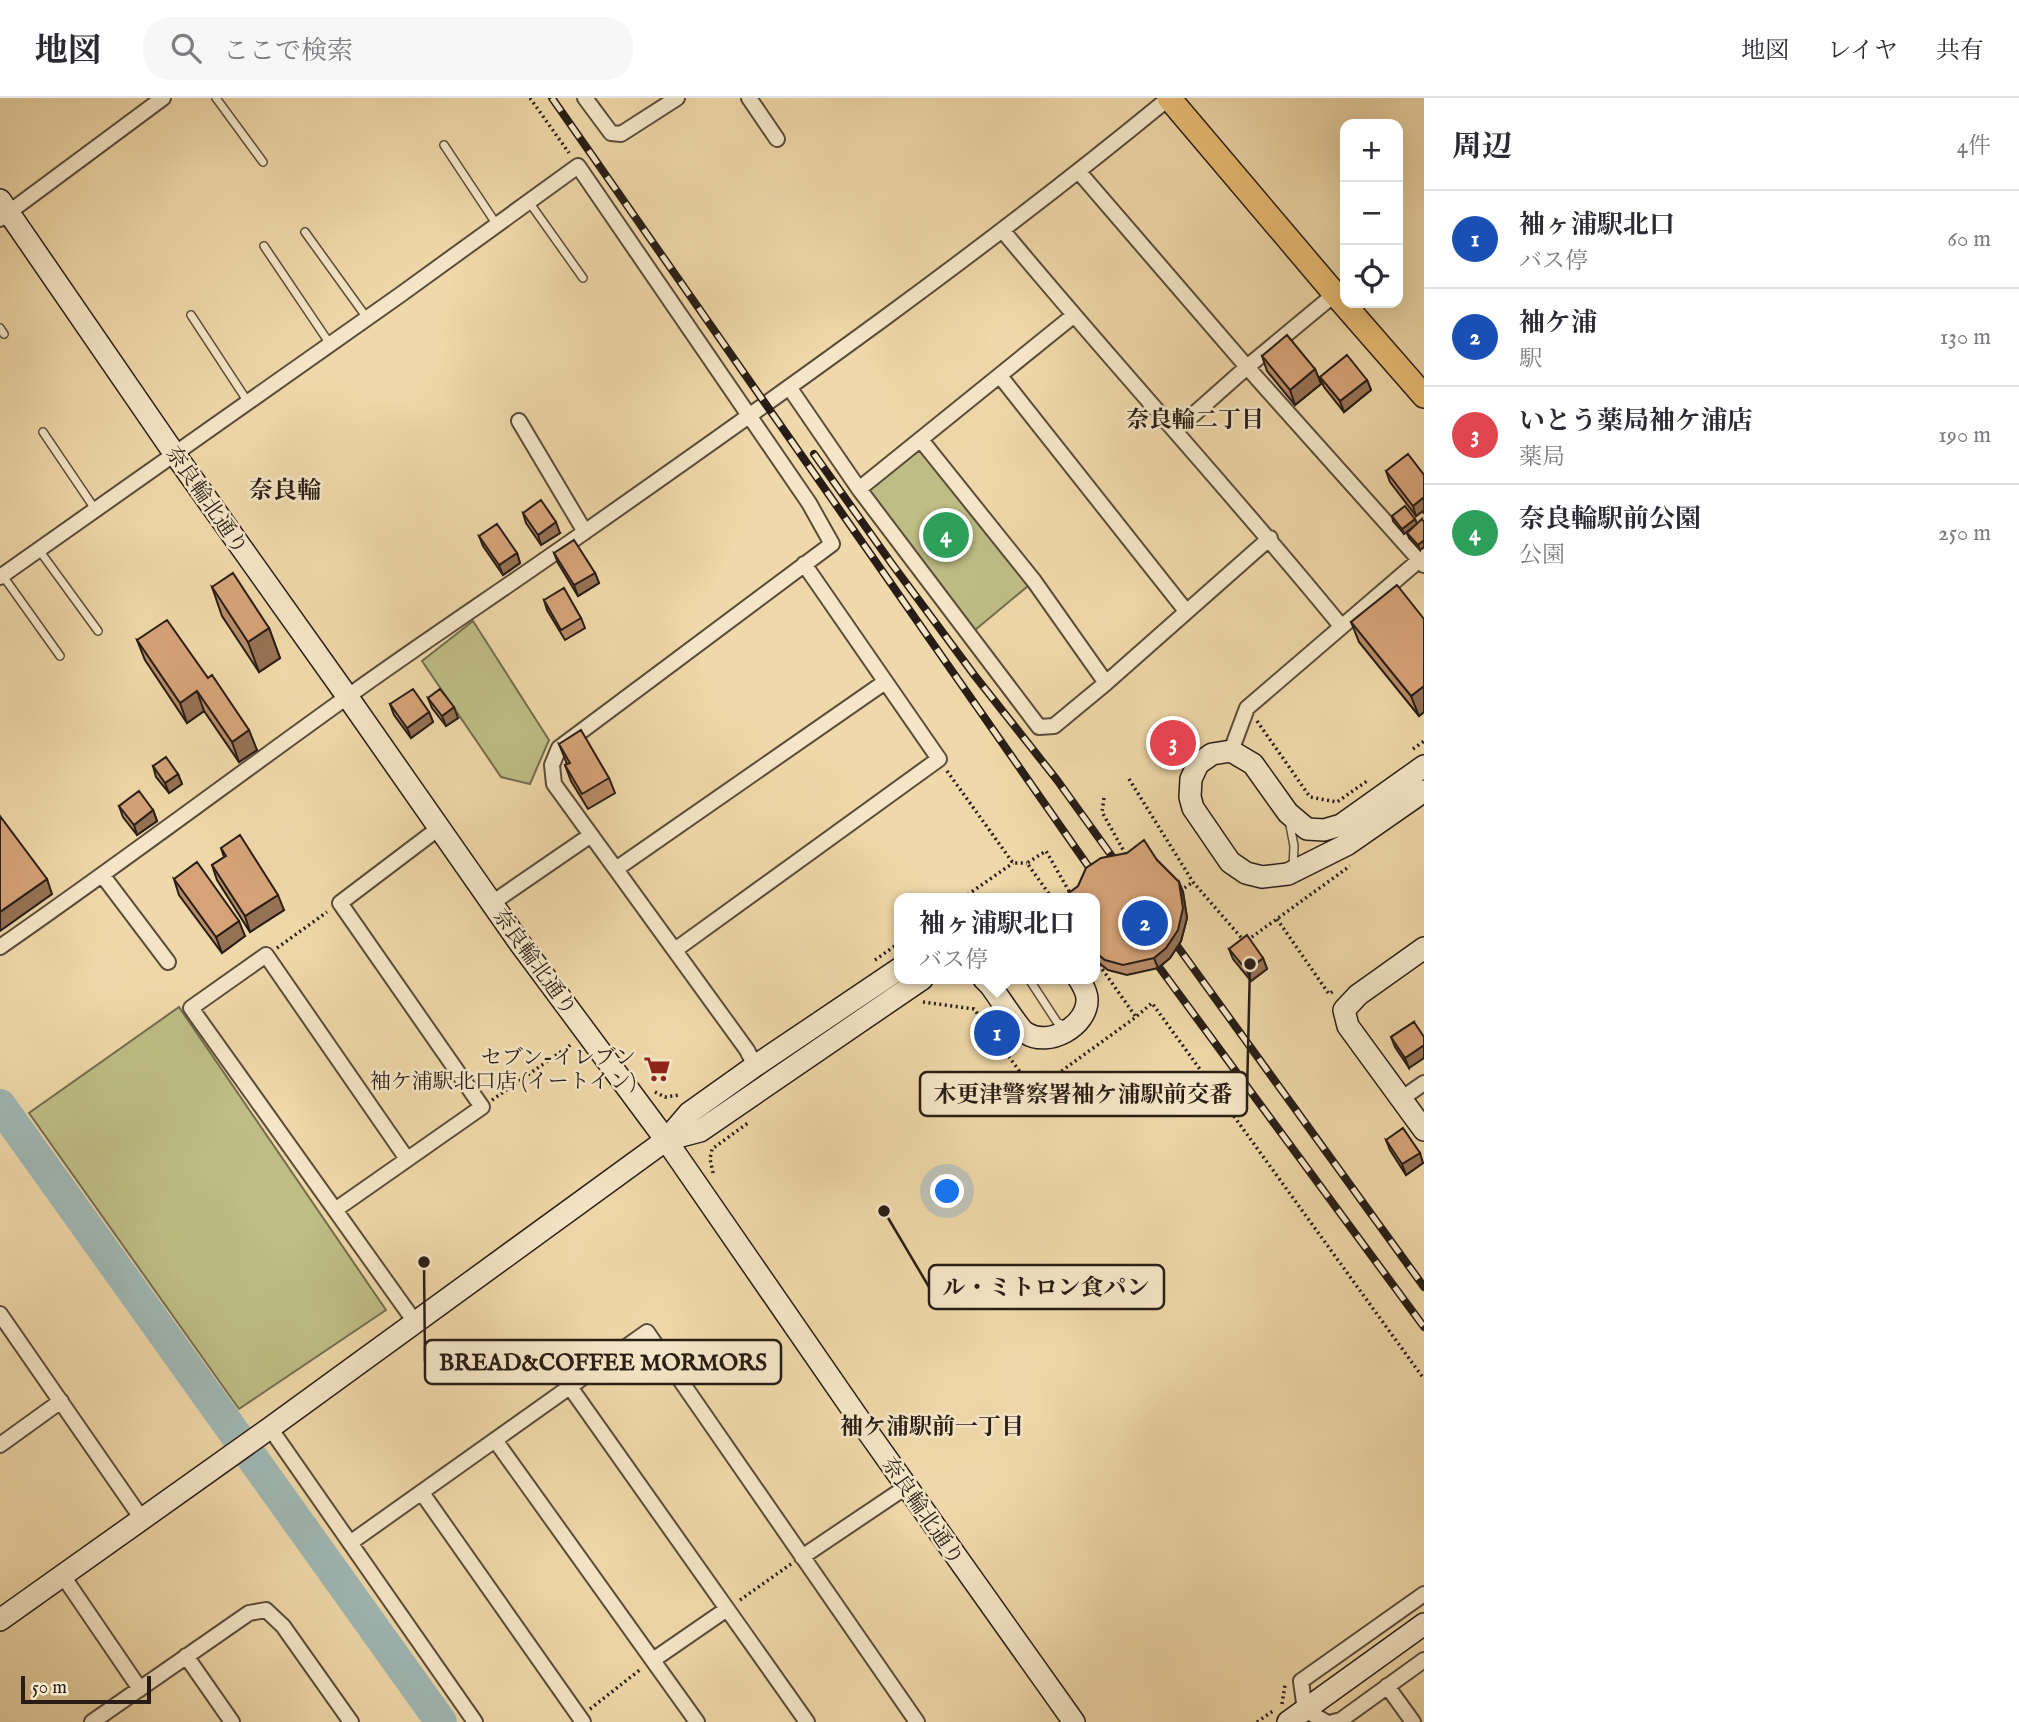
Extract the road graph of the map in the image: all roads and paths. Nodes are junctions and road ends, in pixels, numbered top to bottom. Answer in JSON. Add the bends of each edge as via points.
{"nodes":[{"id":1,"x":216,"y":98,"type":"edge"},
{"id":2,"x":530,"y":98,"type":"edge"},
{"id":3,"x":586,"y":98,"type":"edge"},
{"id":4,"x":677,"y":98,"type":"edge"},
{"id":5,"x":748,"y":98,"type":"edge"},
{"id":6,"x":1169,"y":98,"type":"edge"},
{"id":7,"x":160,"y":99,"type":"edge"},
{"id":8,"x":777,"y":139,"type":"dead end"},
{"id":9,"x":444,"y":145,"type":"dead end"},
{"id":10,"x":263,"y":162,"type":"dead end"},
{"id":11,"x":578,"y":166,"type":"junction"},
{"id":12,"x":1079,"y":172,"type":"junction"},
{"id":13,"x":529,"y":202,"type":"junction"},
{"id":14,"x":3,"y":210,"type":"edge"},
{"id":15,"x":497,"y":225,"type":"junction"},
{"id":16,"x":1003,"y":231,"type":"junction"},
{"id":17,"x":305,"y":232,"type":"dead end"},
{"id":18,"x":264,"y":246,"type":"dead end"},
{"id":19,"x":583,"y":278,"type":"dead end"},
{"id":20,"x":1335,"y":294,"type":"junction"},
{"id":21,"x":191,"y":315,"type":"dead end"},
{"id":22,"x":1073,"y":316,"type":"junction"},
{"id":23,"x":367,"y":319,"type":"junction"},
{"id":24,"x":330,"y":344,"type":"junction"},
{"id":25,"x":1247,"y":367,"type":"junction"},
{"id":26,"x":1000,"y":376,"type":"junction"},
{"id":27,"x":789,"y":387,"type":"junction"},
{"id":28,"x":1424,"y":396,"type":"edge"},
{"id":29,"x":248,"y":402,"type":"junction"},
{"id":30,"x":750,"y":415,"type":"junction"},
{"id":31,"x":519,"y":421,"type":"dead end"},
{"id":32,"x":1175,"y":431,"type":"junction"},
{"id":33,"x":43,"y":432,"type":"dead end"},
{"id":34,"x":922,"y":440,"type":"junction"},
{"id":35,"x":174,"y":453,"type":"junction"},
{"id":36,"x":859,"y":489,"type":"junction"},
{"id":37,"x":95,"y":509,"type":"junction"},
{"id":38,"x":585,"y":532,"type":"junction"},
{"id":39,"x":1270,"y":538,"type":"junction"},
{"id":40,"x":38,"y":550,"type":"junction"},
{"id":41,"x":1422,"y":560,"type":"edge"},
{"id":42,"x":804,"y":564,"type":"junction"},
{"id":43,"x":1,"y":576,"type":"edge"},
{"id":44,"x":1186,"y":611,"type":"junction"},
{"id":45,"x":1341,"y":626,"type":"junction"},
{"id":46,"x":98,"y":631,"type":"dead end"},
{"id":47,"x":60,"y":656,"type":"dead end"},
{"id":48,"x":885,"y":682,"type":"junction"},
{"id":49,"x":1106,"y":683,"type":"junction"},
{"id":50,"x":347,"y":696,"type":"junction"},
{"id":51,"x":1254,"y":716,"type":"dead end"},
{"id":52,"x":1424,"y":741,"type":"edge"},
{"id":53,"x":1231,"y":751,"type":"junction"},
{"id":54,"x":939,"y":759,"type":"junction"},
{"id":55,"x":1420,"y":766,"type":"edge"},
{"id":56,"x":1129,"y":779,"type":"dead end"},
{"id":57,"x":1370,"y":779,"type":"dead end"},
{"id":58,"x":1424,"y":791,"type":"edge"},
{"id":59,"x":1104,"y":798,"type":"dead end"},
{"id":60,"x":1288,"y":813,"type":"junction"},
{"id":61,"x":439,"y":828,"type":"junction"},
{"id":62,"x":591,"y":835,"type":"junction"},
{"id":63,"x":1013,"y":863,"type":"junction"},
{"id":64,"x":1027,"y":863,"type":"junction"},
{"id":65,"x":1131,"y":864,"type":"edge"},
{"id":66,"x":616,"y":869,"type":"junction"},
{"id":67,"x":1292,"y":872,"type":"junction"},
{"id":68,"x":103,"y":876,"type":"junction"},
{"id":69,"x":1193,"y":882,"type":"junction"},
{"id":70,"x":970,"y":893,"type":"edge"},
{"id":71,"x":1048,"y":893,"type":"edge"},
{"id":72,"x":1070,"y":893,"type":"edge"},
{"id":73,"x":1170,"y":897,"type":"edge"},
{"id":74,"x":340,"y":903,"type":"junction"},
{"id":75,"x":492,"y":903,"type":"junction"},
{"id":76,"x":0,"y":947,"type":"edge"},
{"id":77,"x":1424,"y":948,"type":"edge"},
{"id":78,"x":675,"y":950,"type":"junction"},
{"id":79,"x":266,"y":956,"type":"junction"},
{"id":80,"x":168,"y":962,"type":"dead end"},
{"id":81,"x":1100,"y":966,"type":"edge"},
{"id":82,"x":894,"y":972,"type":"edge"},
{"id":83,"x":915,"y":984,"type":"edge"},
{"id":84,"x":989,"y":984,"type":"edge"},
{"id":85,"x":1032,"y":984,"type":"edge"},
{"id":86,"x":1081,"y":984,"type":"edge"},
{"id":87,"x":1339,"y":987,"type":"dead end"},
{"id":88,"x":919,"y":1002,"type":"dead end"},
{"id":89,"x":1136,"y":1017,"type":"junction"},
{"id":90,"x":1070,"y":1029,"type":"junction"},
{"id":91,"x":587,"y":1034,"type":"junction"},
{"id":92,"x":754,"y":1066,"type":"junction"},
{"id":93,"x":1424,"y":1083,"type":"edge"},
{"id":94,"x":645,"y":1087,"type":"dead end"},
{"id":95,"x":689,"y":1089,"type":"dead end"},
{"id":96,"x":1401,"y":1099,"type":"junction"},
{"id":97,"x":482,"y":1107,"type":"junction"},
{"id":98,"x":756,"y":1118,"type":"dead end"},
{"id":99,"x":1424,"y":1130,"type":"edge"},
{"id":100,"x":666,"y":1140,"type":"junction"},
{"id":101,"x":407,"y":1159,"type":"junction"},
{"id":102,"x":715,"y":1180,"type":"dead end"},
{"id":103,"x":335,"y":1210,"type":"junction"},
{"id":104,"x":0,"y":1314,"type":"edge"},
{"id":105,"x":415,"y":1322,"type":"junction"},
{"id":106,"x":1424,"y":1379,"type":"edge"},
{"id":107,"x":570,"y":1387,"type":"junction"},
{"id":108,"x":61,"y":1401,"type":"junction"},
{"id":109,"x":270,"y":1428,"type":"junction"},
{"id":110,"x":495,"y":1440,"type":"junction"},
{"id":111,"x":0,"y":1445,"type":"edge"},
{"id":112,"x":906,"y":1487,"type":"junction"},
{"id":113,"x":422,"y":1493,"type":"junction"},
{"id":114,"x":142,"y":1519,"type":"junction"},
{"id":115,"x":350,"y":1543,"type":"junction"},
{"id":116,"x":803,"y":1557,"type":"junction"},
{"id":117,"x":63,"y":1576,"type":"junction"},
{"id":118,"x":1424,"y":1594,"type":"edge"},
{"id":119,"x":727,"y":1609,"type":"junction"},
{"id":120,"x":0,"y":1620,"type":"edge"},
{"id":121,"x":1424,"y":1624,"type":"edge"},
{"id":122,"x":187,"y":1656,"type":"junction"},
{"id":123,"x":653,"y":1660,"type":"junction"},
{"id":124,"x":1424,"y":1660,"type":"edge"},
{"id":125,"x":1387,"y":1686,"type":"junction"},
{"id":126,"x":140,"y":1689,"type":"junction"},
{"id":127,"x":1296,"y":1716,"type":"edge"},
{"id":128,"x":102,"y":1719,"type":"edge"},
{"id":129,"x":578,"y":1720,"type":"edge"},
{"id":130,"x":232,"y":1722,"type":"edge"},
{"id":131,"x":351,"y":1722,"type":"edge"},
{"id":132,"x":475,"y":1722,"type":"edge"},
{"id":133,"x":697,"y":1722,"type":"edge"},
{"id":134,"x":807,"y":1722,"type":"edge"},
{"id":135,"x":917,"y":1722,"type":"edge"},
{"id":136,"x":1074,"y":1722,"type":"edge"},
{"id":137,"x":1326,"y":1722,"type":"edge"},
{"id":138,"x":1333,"y":1722,"type":"edge"},
{"id":139,"x":1413,"y":1722,"type":"edge"}],
"edges":[{"from":1,"to":10,"type":"lane"},
{"from":2,"to":11,"type":"path"},
{"from":3,"to":4,"type":"street","via":[[611,133],[621,134]]},
{"from":5,"to":8,"type":"street"},
{"from":6,"to":12,"type":"street"},
{"from":6,"to":20,"type":"main road"},
{"from":7,"to":14,"type":"street"},
{"from":9,"to":15,"type":"lane"},
{"from":11,"to":13,"type":"street"},
{"from":11,"to":30,"type":"street"},
{"from":12,"to":16,"type":"street"},
{"from":12,"to":25,"type":"street"},
{"from":13,"to":15,"type":"street"},
{"from":13,"to":19,"type":"lane"},
{"from":14,"to":35,"type":"street","name":"奈良輪北通り"},
{"from":15,"to":23,"type":"street"},
{"from":16,"to":22,"type":"street"},
{"from":16,"to":27,"type":"street"},
{"from":17,"to":23,"type":"lane"},
{"from":18,"to":24,"type":"lane"},
{"from":20,"to":25,"type":"street"},
{"from":20,"to":28,"type":"main road"},
{"from":21,"to":29,"type":"lane"},
{"from":22,"to":26,"type":"street"},
{"from":22,"to":32,"type":"street"},
{"from":23,"to":24,"type":"street"},
{"from":24,"to":29,"type":"street"},
{"from":25,"to":32,"type":"street"},
{"from":25,"to":41,"type":"street"},
{"from":26,"to":34,"type":"street"},
{"from":26,"to":44,"type":"street"},
{"from":27,"to":30,"type":"street"},
{"from":27,"to":36,"type":"street"},
{"from":29,"to":35,"type":"street"},
{"from":30,"to":38,"type":"street"},
{"from":30,"to":42,"type":"street","via":[[832,544]]},
{"from":31,"to":38,"type":"street"},
{"from":32,"to":39,"type":"street"},
{"from":33,"to":37,"type":"lane"},
{"from":34,"to":36,"type":"street"},
{"from":34,"to":49,"type":"street","via":[[1034,581]]},
{"from":35,"to":37,"type":"street"},
{"from":35,"to":50,"type":"street","name":"奈良輪北通り"},
{"from":36,"to":49,"type":"street","via":[[1039,727],[1054,726]]},
{"from":37,"to":40,"type":"street"},
{"from":38,"to":50,"type":"street"},
{"from":39,"to":44,"type":"street"},
{"from":39,"to":45,"type":"street"},
{"from":40,"to":43,"type":"street"},
{"from":40,"to":46,"type":"lane"},
{"from":41,"to":45,"type":"street"},
{"from":42,"to":48,"type":"street"},
{"from":42,"to":62,"type":"street","via":[[559,748],[552,765],[554,784]]},
{"from":43,"to":47,"type":"lane"},
{"from":44,"to":49,"type":"street"},
{"from":45,"to":53,"type":"street","via":[[1247,708]]},
{"from":48,"to":54,"type":"street"},
{"from":48,"to":66,"type":"street"},
{"from":50,"to":61,"type":"street","name":"奈良輪北通り"},
{"from":50,"to":68,"type":"street"},
{"from":51,"to":57,"type":"path","via":[[1310,797],[1337,802]]},
{"from":52,"to":55,"type":"path"},
{"from":53,"to":60,"type":"street","via":[[1253,764]]},
{"from":53,"to":67,"type":"street","via":[[1212,754],[1198,764],[1191,779],[1193,808],[1230,862],[1246,873],[1278,877]]},
{"from":54,"to":63,"type":"path"},
{"from":54,"to":78,"type":"street"},
{"from":55,"to":60,"type":"street","via":[[1341,825],[1307,829]]},
{"from":56,"to":69,"type":"path"},
{"from":58,"to":67,"type":"street","via":[[1348,844]]},
{"from":59,"to":65,"type":"path","via":[[1102,812]]},
{"from":60,"to":67,"type":"lane","via":[[1294,846]]},
{"from":61,"to":74,"type":"street"},
{"from":61,"to":75,"type":"street","name":"奈良輪北通り"},
{"from":62,"to":66,"type":"street"},
{"from":62,"to":75,"type":"street"},
{"from":63,"to":64,"type":"path"},
{"from":63,"to":70,"type":"path"},
{"from":64,"to":71,"type":"path"},
{"from":64,"to":72,"type":"path","via":[[1046,851]]},
{"from":66,"to":78,"type":"street"},
{"from":68,"to":76,"type":"street"},
{"from":68,"to":80,"type":"street"},
{"from":69,"to":73,"type":"path"},
{"from":69,"to":87,"type":"path","via":[[1245,942],[1277,919],[1329,994]]},
{"from":74,"to":79,"type":"path"},
{"from":74,"to":97,"type":"street"},
{"from":75,"to":91,"type":"street","name":"奈良輪北通り"},
{"from":77,"to":96,"type":"street","via":[[1344,1010],[1348,1026]]},
{"from":78,"to":92,"type":"street"},
{"from":79,"to":101,"type":"street"},
{"from":79,"to":103,"type":"street","via":[[191,1008]]},
{"from":81,"to":89,"type":"path"},
{"from":82,"to":92,"type":"street"},
{"from":83,"to":100,"type":"street","via":[[700,1131]]},
{"from":84,"to":90,"type":"street","via":[[1025,1033],[1056,1037]]},
{"from":85,"to":90,"type":"lane","via":[[1057,1022]]},
{"from":86,"to":90,"type":"street","via":[[1087,1000]]},
{"from":88,"to":89,"type":"path","via":[[974,1009],[1034,1091]]},
{"from":89,"to":106,"type":"path","via":[[1152,1003]]},
{"from":91,"to":97,"type":"path"},
{"from":91,"to":100,"type":"street","name":"奈良輪北通り"},
{"from":92,"to":100,"type":"street","via":[[689,1113]]},
{"from":93,"to":96,"type":"street"},
{"from":94,"to":95,"type":"path","via":[[665,1097],[679,1097]]},
{"from":96,"to":99,"type":"street"},
{"from":97,"to":101,"type":"street"},
{"from":98,"to":102,"type":"path","via":[[712,1149]]},
{"from":100,"to":105,"type":"street"},
{"from":100,"to":112,"type":"street","name":"奈良輪北通り"},
{"from":101,"to":103,"type":"street"},
{"from":103,"to":105,"type":"street"},
{"from":104,"to":108,"type":"street"},
{"from":105,"to":109,"type":"street"},
{"from":107,"to":110,"type":"street"},
{"from":107,"to":116,"type":"street","via":[[648,1332]]},
{"from":107,"to":119,"type":"street"},
{"from":108,"to":111,"type":"street"},
{"from":108,"to":114,"type":"street"},
{"from":109,"to":114,"type":"street"},
{"from":109,"to":115,"type":"street"},
{"from":110,"to":113,"type":"street"},
{"from":110,"to":123,"type":"street"},
{"from":112,"to":116,"type":"street"},
{"from":112,"to":136,"type":"street","name":"奈良輪北通り"},
{"from":113,"to":115,"type":"street"},
{"from":113,"to":129,"type":"street"},
{"from":114,"to":117,"type":"street"},
{"from":115,"to":132,"type":"street"},
{"from":116,"to":119,"type":"path"},
{"from":116,"to":135,"type":"street"},
{"from":117,"to":120,"type":"street"},
{"from":117,"to":126,"type":"street"},
{"from":118,"to":127,"type":"street","via":[[1301,1681]]},
{"from":119,"to":123,"type":"street"},
{"from":119,"to":134,"type":"street"},
{"from":121,"to":127,"type":"street"},
{"from":122,"to":126,"type":"street"},
{"from":122,"to":130,"type":"street"},
{"from":122,"to":131,"type":"street","via":[[249,1613],[266,1610],[283,1626]]},
{"from":123,"to":129,"type":"path"},
{"from":123,"to":133,"type":"street"},
{"from":124,"to":125,"type":"street"},
{"from":125,"to":138,"type":"street"},
{"from":125,"to":139,"type":"street"},
{"from":126,"to":128,"type":"street"},
{"from":127,"to":137,"type":"street"}]}
